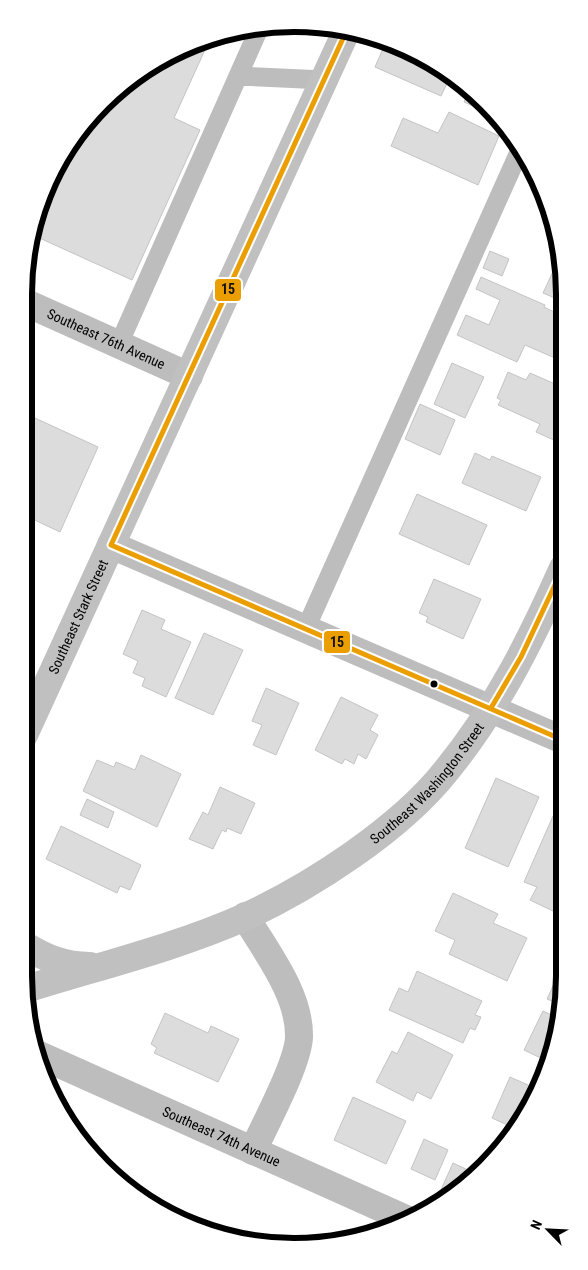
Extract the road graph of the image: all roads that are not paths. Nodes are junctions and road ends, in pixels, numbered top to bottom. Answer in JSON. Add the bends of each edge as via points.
{"nodes":[{"id":1,"x":256,"y":36,"type":"edge"},
{"id":2,"x":343,"y":38,"type":"edge"},
{"id":3,"x":238,"y":76,"type":"junction"},
{"id":4,"x":324,"y":80,"type":"junction"},
{"id":5,"x":517,"y":158,"type":"edge"},
{"id":6,"x":32,"y":306,"type":"edge"},
{"id":7,"x":119,"y":344,"type":"junction"},
{"id":8,"x":189,"y":376,"type":"junction"},
{"id":9,"x":111,"y":545,"type":"junction"},
{"id":10,"x":556,"y":584,"type":"edge"},
{"id":11,"x":306,"y":628,"type":"junction"},
{"id":12,"x":491,"y":708,"type":"junction"},
{"id":13,"x":32,"y":718,"type":"edge"},
{"id":14,"x":556,"y":736,"type":"edge"},
{"id":15,"x":245,"y":916,"type":"junction"},
{"id":16,"x":32,"y":950,"type":"edge"},
{"id":17,"x":102,"y":965,"type":"junction"},
{"id":18,"x":33,"y":987,"type":"edge"},
{"id":19,"x":45,"y":1058,"type":"edge"},
{"id":20,"x":253,"y":1150,"type":"junction"},
{"id":21,"x":399,"y":1216,"type":"edge"}],
"edges":[{"from":1,"to":3,"type":"lane"},
{"from":2,"to":4,"type":"main road","name":"Southeast Stark Street"},
{"from":3,"to":4,"type":"lane"},
{"from":3,"to":7,"type":"lane"},
{"from":4,"to":8,"type":"main road","name":"Southeast Stark Street"},
{"from":5,"to":11,"type":"lane"},
{"from":6,"to":7,"type":"street","name":"Southeast 76th Avenue"},
{"from":7,"to":8,"type":"street","name":"Southeast 76th Avenue"},
{"from":8,"to":9,"type":"main road","name":"Southeast Stark Street"},
{"from":9,"to":11,"type":"street"},
{"from":9,"to":13,"type":"main road","name":"Southeast Stark Street"},
{"from":10,"to":12,"type":"main road","name":"Southeast Washington Street","via":[[540,620]]},
{"from":11,"to":12,"type":"street"},
{"from":12,"to":14,"type":"street"},
{"from":12,"to":15,"type":"main road","name":"Southeast Washington Street","via":[[445,773],[406,812],[304,886]]},
{"from":15,"to":17,"type":"main road","name":"Southeast Washington Street"},
{"from":15,"to":20,"type":"street","via":[[288,990],[299,1038],[292,1064]]},
{"from":16,"to":17,"type":"main road","via":[[71,966]]},
{"from":17,"to":18,"type":"main road","name":"Southeast Washington Street"},
{"from":19,"to":20,"type":"street","name":"Southeast 74th Avenue"},
{"from":20,"to":21,"type":"street","name":"Southeast 74th Avenue"}]}
